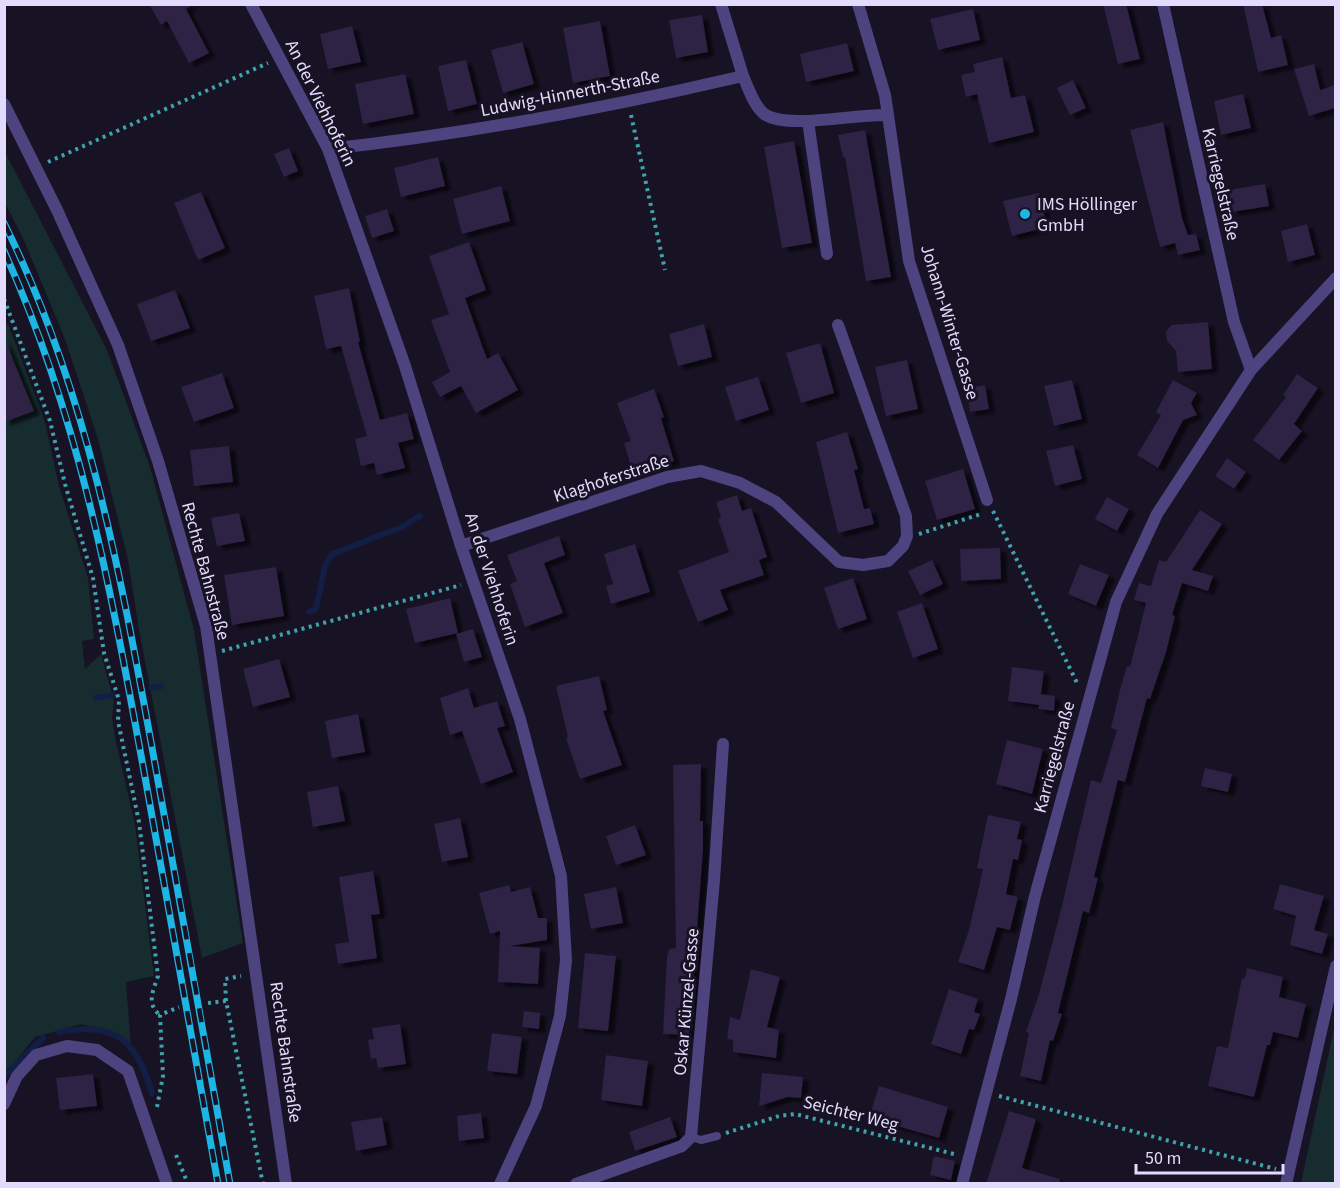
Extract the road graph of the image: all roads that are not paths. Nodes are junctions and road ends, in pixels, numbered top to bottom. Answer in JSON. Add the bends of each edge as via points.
{"nodes":[{"id":1,"x":251,"y":4,"type":"edge"},
{"id":2,"x":721,"y":4,"type":"edge"},
{"id":3,"x":858,"y":4,"type":"edge"},
{"id":4,"x":1162,"y":4,"type":"edge"},
{"id":5,"x":743,"y":76,"type":"junction"},
{"id":6,"x":4,"y":104,"type":"edge"},
{"id":7,"x":888,"y":115,"type":"junction"},
{"id":8,"x":808,"y":121,"type":"junction"},
{"id":9,"x":328,"y":149,"type":"junction"},
{"id":10,"x":827,"y":254,"type":"dead end"},
{"id":11,"x":1335,"y":278,"type":"edge"},
{"id":12,"x":838,"y":326,"type":"dead end"},
{"id":13,"x":1251,"y":370,"type":"junction"},
{"id":14,"x":990,"y":505,"type":"road end"},
{"id":15,"x":461,"y":546,"type":"junction"},
{"id":16,"x":723,"y":744,"type":"dead end"},
{"id":17,"x":1335,"y":966,"type":"edge"},
{"id":18,"x":4,"y":1104,"type":"edge"},
{"id":19,"x":717,"y":1136,"type":"road end"},
{"id":20,"x":692,"y":1137,"type":"junction"},
{"id":21,"x":1287,"y":1178,"type":"edge"},
{"id":22,"x":167,"y":1184,"type":"edge"},
{"id":23,"x":286,"y":1184,"type":"edge"},
{"id":24,"x":500,"y":1184,"type":"edge"},
{"id":25,"x":576,"y":1184,"type":"edge"},
{"id":26,"x":962,"y":1184,"type":"edge"}],
"edges":[{"from":1,"to":9,"type":"street","name":"An der Viehhoferin"},
{"from":2,"to":5,"type":"street"},
{"from":3,"to":7,"type":"street","name":"Johann-Winter-Gasse"},
{"from":4,"to":13,"type":"street","name":"Karriegelstraße","via":[[1234,322]]},
{"from":5,"to":8,"type":"street","via":[[762,112],[772,118]]},
{"from":5,"to":9,"type":"street","name":"Ludwig-Hinnerth-Straße","via":[[628,103],[415,140]]},
{"from":6,"to":23,"type":"street","name":"Rechte Bahnstraße","via":[[122,356],[158,461],[206,626]]},
{"from":7,"to":8,"type":"street"},
{"from":7,"to":14,"type":"street","name":"Johann-Winter-Gasse","via":[[909,261]]},
{"from":8,"to":10,"type":"street"},
{"from":9,"to":15,"type":"street","name":"An der Viehhoferin","via":[[405,366]]},
{"from":11,"to":13,"type":"street","name":"Karriegelstraße"},
{"from":12,"to":15,"type":"street","name":"Klaghoferstraße","via":[[906,516],[903,546],[888,561],[862,565],[839,562],[776,502],[740,483],[701,471],[667,477]]},
{"from":13,"to":26,"type":"street","name":"Karriegelstraße","via":[[1157,514],[1116,602]]},
{"from":15,"to":24,"type":"street","name":"An der Viehhoferin","via":[[520,719],[561,876],[564,908],[567,960],[560,1016],[536,1106]]},
{"from":16,"to":20,"type":"street","name":"Oskar Künzel-Gasse"},
{"from":17,"to":21,"type":"street"},
{"from":18,"to":22,"type":"street","via":[[17,1076],[36,1055],[67,1046],[97,1050],[128,1071]]},
{"from":19,"to":20,"type":"lane","via":[[701,1140]]},
{"from":20,"to":25,"type":"street","via":[[682,1146]]}]}
